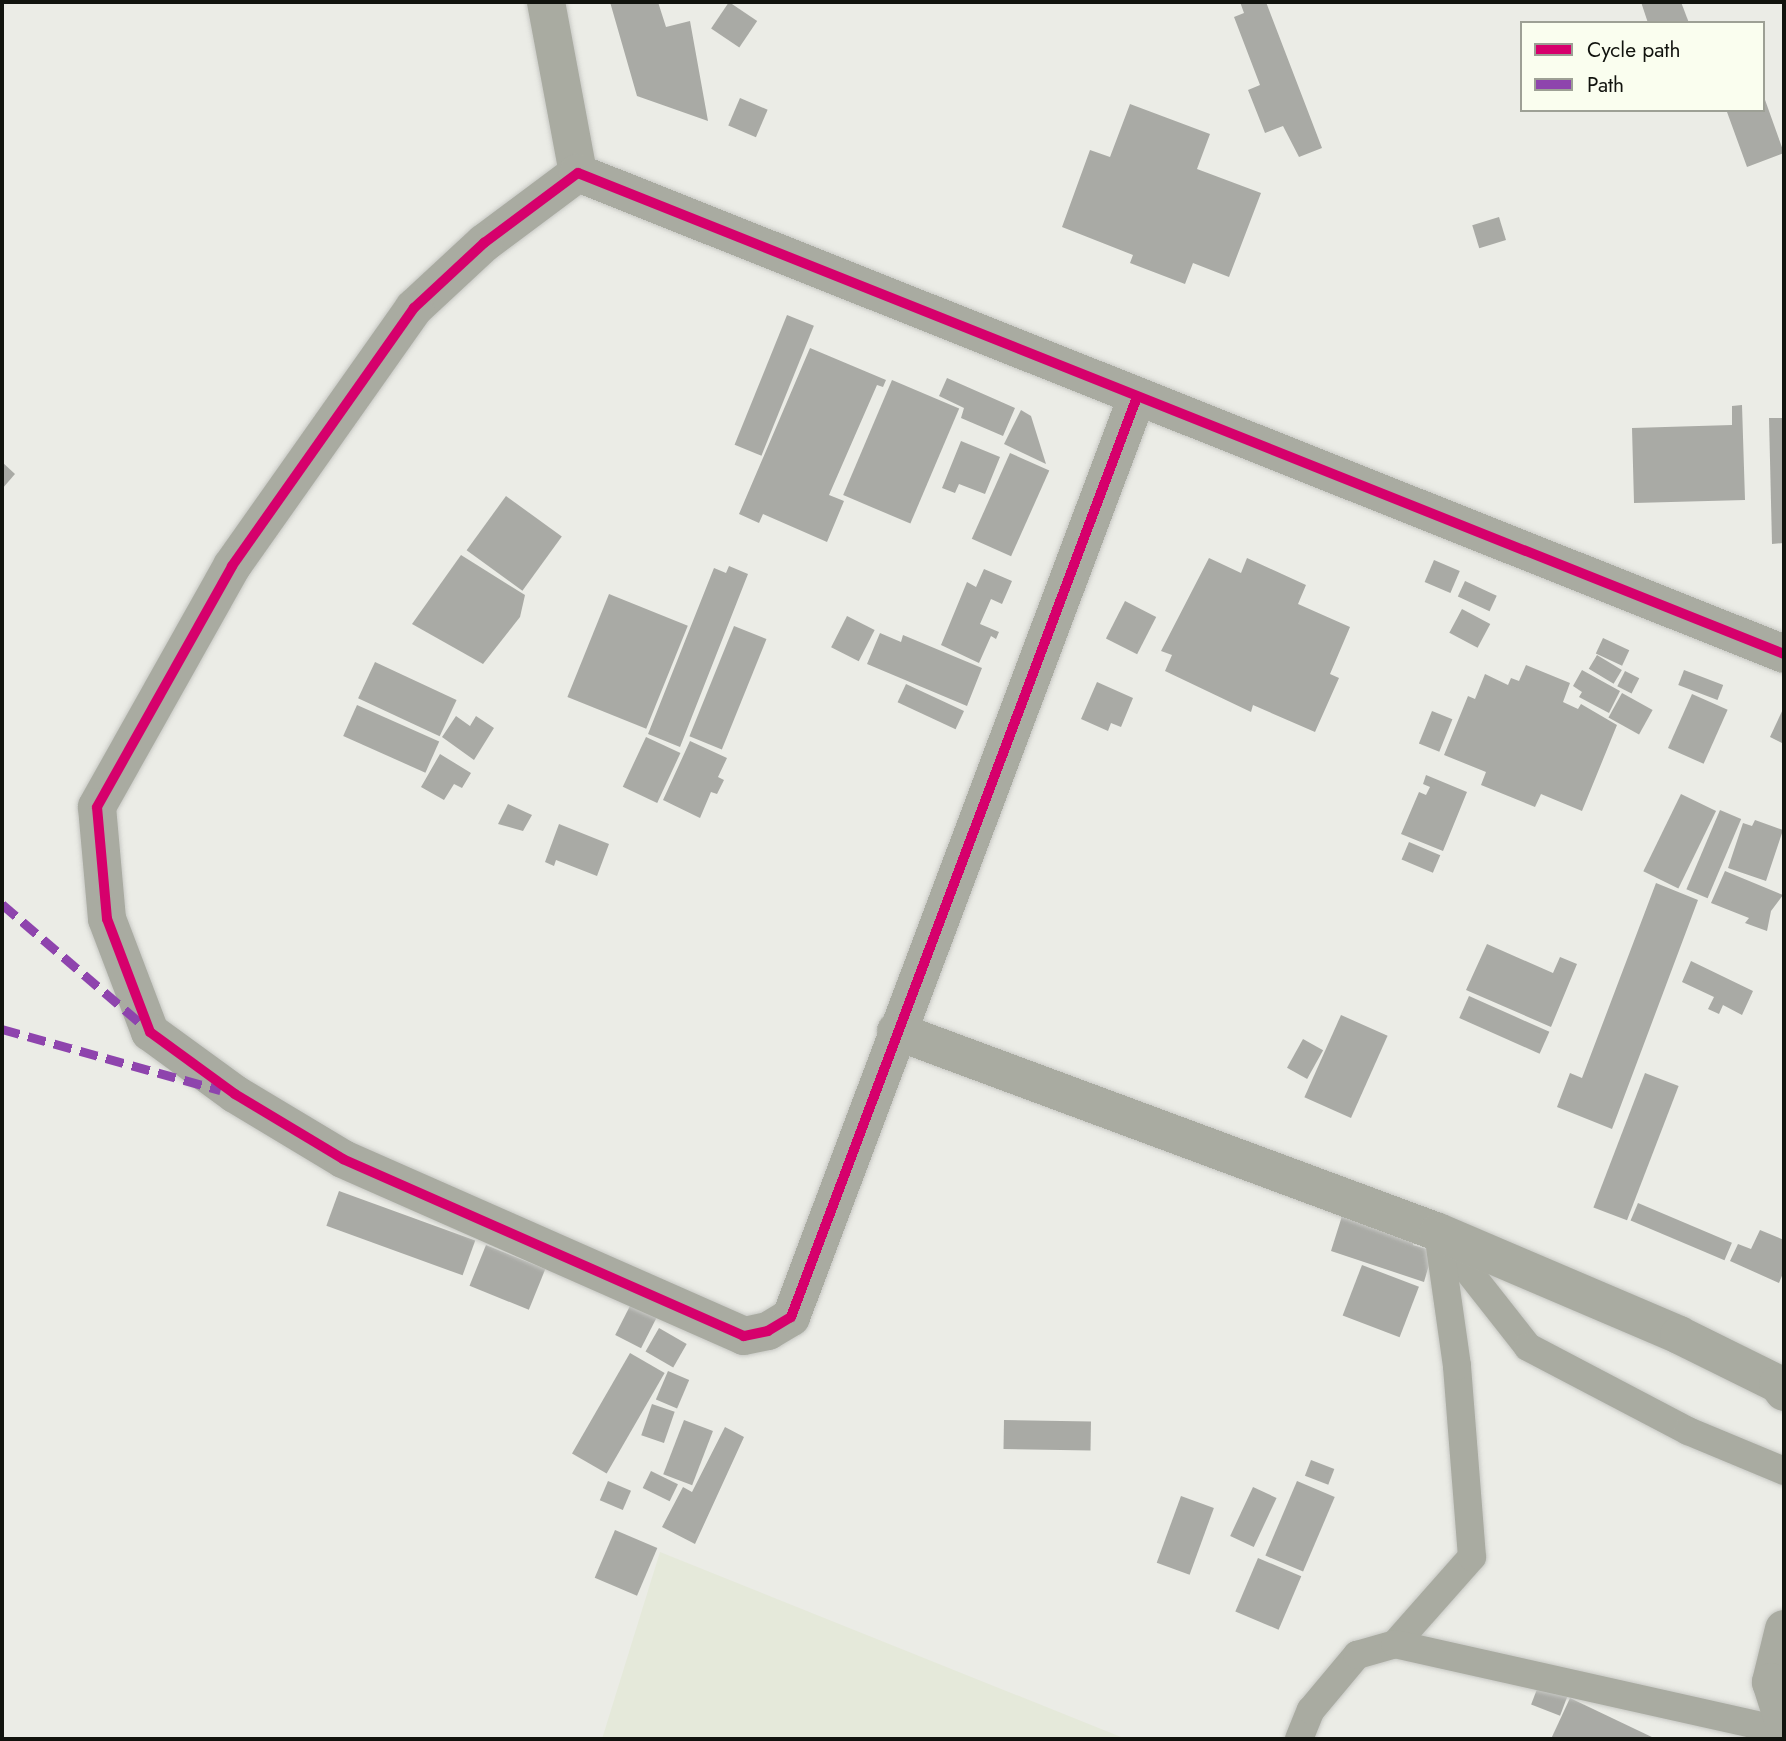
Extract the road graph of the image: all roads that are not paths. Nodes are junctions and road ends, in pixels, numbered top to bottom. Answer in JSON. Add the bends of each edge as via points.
{"nodes":[{"id":1,"x":546,"y":2,"type":"edge"},
{"id":2,"x":578,"y":173,"type":"junction"},
{"id":3,"x":1137,"y":397,"type":"junction"},
{"id":4,"x":1784,"y":654,"type":"edge"},
{"id":5,"x":896,"y":1031,"type":"junction"},
{"id":6,"x":1438,"y":1232,"type":"junction"},
{"id":7,"x":1784,"y":1392,"type":"edge"},
{"id":8,"x":1784,"y":1471,"type":"edge"},
{"id":9,"x":1784,"y":1629,"type":"edge"},
{"id":10,"x":1395,"y":1644,"type":"junction"},
{"id":11,"x":1784,"y":1723,"type":"edge"},
{"id":12,"x":1784,"y":1731,"type":"edge"},
{"id":13,"x":1299,"y":1739,"type":"edge"}],
"edges":[{"from":1,"to":2,"type":"street"},
{"from":2,"to":3,"type":"street"},
{"from":2,"to":5,"type":"street","via":[[484,243],[414,307],[232,566],[97,807],[107,919],[150,1032],[235,1094],[343,1159],[744,1336],[768,1331],[790,1317]]},
{"from":3,"to":4,"type":"street"},
{"from":3,"to":5,"type":"street"},
{"from":5,"to":6,"type":"street"},
{"from":6,"to":7,"type":"street","via":[[1679,1335],[1778,1384]]},
{"from":6,"to":8,"type":"lane","via":[[1528,1347],[1688,1432]]},
{"from":6,"to":10,"type":"lane","via":[[1457,1366],[1472,1557]]},
{"from":9,"to":11,"type":"street","via":[[1771,1682]]},
{"from":10,"to":12,"type":"lane"},
{"from":10,"to":13,"type":"lane","via":[[1357,1655],[1311,1710]]}]}
